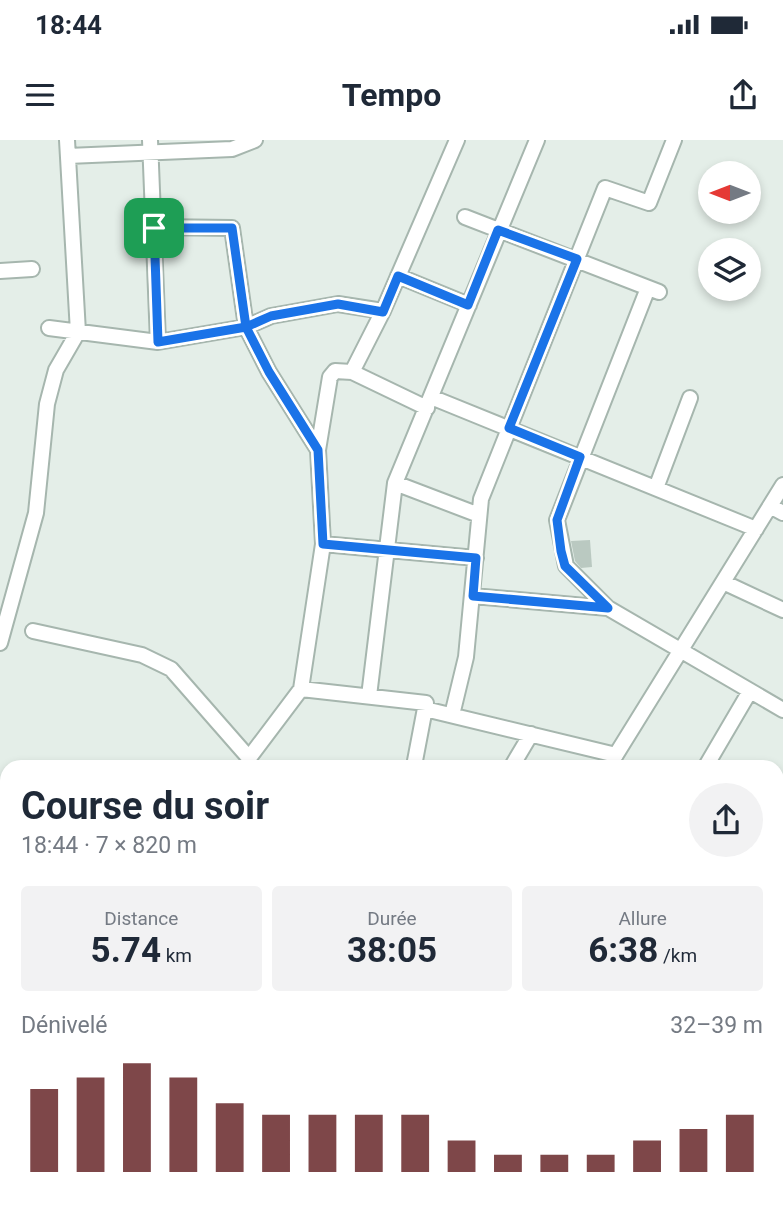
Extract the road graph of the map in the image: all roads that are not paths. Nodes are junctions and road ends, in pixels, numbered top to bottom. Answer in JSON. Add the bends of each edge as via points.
{"nodes":[{"id":1,"x":67,"y":140,"type":"edge"},
{"id":2,"x":255,"y":140,"type":"edge"},
{"id":3,"x":457,"y":140,"type":"edge"},
{"id":4,"x":537,"y":140,"type":"edge"},
{"id":5,"x":674,"y":140,"type":"edge"},
{"id":6,"x":150,"y":146,"type":"edge"},
{"id":7,"x":68,"y":156,"type":"junction"},
{"id":8,"x":465,"y":217,"type":"dead end"},
{"id":9,"x":154,"y":228,"type":"junction"},
{"id":10,"x":498,"y":230,"type":"junction"},
{"id":11,"x":577,"y":259,"type":"junction"},
{"id":12,"x":32,"y":268,"type":"dead end"},
{"id":13,"x":0,"y":271,"type":"edge"},
{"id":14,"x":398,"y":276,"type":"junction"},
{"id":15,"x":468,"y":305,"type":"junction"},
{"id":16,"x":383,"y":312,"type":"junction"},
{"id":17,"x":246,"y":327,"type":"junction"},
{"id":18,"x":48,"y":328,"type":"dead end"},
{"id":19,"x":78,"y":332,"type":"junction"},
{"id":20,"x":158,"y":342,"type":"junction"},
{"id":21,"x":352,"y":372,"type":"junction"},
{"id":22,"x":690,"y":398,"type":"dead end"},
{"id":23,"x":429,"y":402,"type":"junction"},
{"id":24,"x":509,"y":428,"type":"junction"},
{"id":25,"x":318,"y":450,"type":"junction"},
{"id":26,"x":580,"y":457,"type":"junction"},
{"id":27,"x":395,"y":483,"type":"junction"},
{"id":28,"x":783,"y":485,"type":"edge"},
{"id":29,"x":656,"y":488,"type":"junction"},
{"id":30,"x":776,"y":510,"type":"edge"},
{"id":31,"x":480,"y":515,"type":"junction"},
{"id":32,"x":756,"y":529,"type":"junction"},
{"id":33,"x":323,"y":544,"type":"junction"},
{"id":34,"x":386,"y":548,"type":"junction"},
{"id":35,"x":476,"y":558,"type":"junction"},
{"id":36,"x":723,"y":582,"type":"junction"},
{"id":37,"x":473,"y":596,"type":"junction"},
{"id":38,"x":608,"y":608,"type":"junction"},
{"id":39,"x":783,"y":610,"type":"edge"},
{"id":40,"x":33,"y":631,"type":"dead end"},
{"id":41,"x":0,"y":643,"type":"edge"},
{"id":42,"x":681,"y":651,"type":"junction"},
{"id":43,"x":301,"y":688,"type":"junction"},
{"id":44,"x":750,"y":691,"type":"junction"},
{"id":45,"x":369,"y":696,"type":"junction"},
{"id":46,"x":425,"y":709,"type":"junction"},
{"id":47,"x":783,"y":710,"type":"edge"},
{"id":48,"x":452,"y":715,"type":"junction"},
{"id":49,"x":531,"y":734,"type":"junction"},
{"id":50,"x":249,"y":760,"type":"edge"},
{"id":51,"x":252,"y":760,"type":"edge"},
{"id":52,"x":415,"y":760,"type":"edge"},
{"id":53,"x":516,"y":760,"type":"edge"},
{"id":54,"x":610,"y":760,"type":"edge"},
{"id":55,"x":614,"y":760,"type":"edge"},
{"id":56,"x":710,"y":760,"type":"edge"}],
"edges":[{"from":1,"to":7,"type":"street"},
{"from":2,"to":6,"type":"street","via":[[232,149]]},
{"from":3,"to":14,"type":"street"},
{"from":4,"to":10,"type":"street"},
{"from":5,"to":11,"type":"street","via":[[649,203],[605,188]]},
{"from":6,"to":7,"type":"street"},
{"from":6,"to":9,"type":"street"},
{"from":7,"to":19,"type":"street"},
{"from":8,"to":10,"type":"street"},
{"from":9,"to":17,"type":"street","via":[[232,228]]},
{"from":9,"to":20,"type":"street"},
{"from":10,"to":11,"type":"street"},
{"from":10,"to":15,"type":"street"},
{"from":11,"to":24,"type":"street"},
{"from":11,"to":26,"type":"street","via":[[653,290]]},
{"from":12,"to":13,"type":"street"},
{"from":14,"to":15,"type":"street"},
{"from":14,"to":16,"type":"street"},
{"from":15,"to":23,"type":"street"},
{"from":16,"to":17,"type":"street","via":[[338,304],[271,316]]},
{"from":16,"to":21,"type":"street"},
{"from":17,"to":20,"type":"street"},
{"from":17,"to":25,"type":"street"},
{"from":18,"to":19,"type":"street"},
{"from":19,"to":20,"type":"street"},
{"from":19,"to":41,"type":"street","via":[[56,370],[47,404],[36,513]]},
{"from":21,"to":23,"type":"street"},
{"from":21,"to":25,"type":"street","via":[[335,371],[330,377]]},
{"from":22,"to":29,"type":"street"},
{"from":23,"to":24,"type":"street"},
{"from":23,"to":27,"type":"street"},
{"from":24,"to":26,"type":"street"},
{"from":24,"to":31,"type":"street","via":[[481,499]]},
{"from":25,"to":33,"type":"street"},
{"from":26,"to":29,"type":"street"},
{"from":26,"to":38,"type":"street","via":[[557,520],[561,551],[565,566]]},
{"from":27,"to":31,"type":"street"},
{"from":27,"to":34,"type":"street"},
{"from":28,"to":30,"type":"street"},
{"from":29,"to":32,"type":"street"},
{"from":30,"to":32,"type":"street"},
{"from":31,"to":35,"type":"street"},
{"from":32,"to":36,"type":"street"},
{"from":33,"to":34,"type":"street"},
{"from":33,"to":43,"type":"street"},
{"from":34,"to":35,"type":"street"},
{"from":34,"to":45,"type":"street"},
{"from":35,"to":37,"type":"street"},
{"from":36,"to":39,"type":"street"},
{"from":36,"to":42,"type":"street"},
{"from":37,"to":38,"type":"street"},
{"from":37,"to":48,"type":"street","via":[[466,657]]},
{"from":38,"to":42,"type":"street"},
{"from":40,"to":50,"type":"street","via":[[142,654],[171,669]]},
{"from":42,"to":44,"type":"street"},
{"from":42,"to":55,"type":"street"},
{"from":43,"to":45,"type":"street"},
{"from":43,"to":51,"type":"street"},
{"from":44,"to":47,"type":"street"},
{"from":44,"to":56,"type":"street"},
{"from":45,"to":46,"type":"street","via":[[426,703]]},
{"from":46,"to":48,"type":"street"},
{"from":46,"to":52,"type":"street"},
{"from":48,"to":49,"type":"street"},
{"from":49,"to":53,"type":"street"},
{"from":49,"to":54,"type":"street"}]}
